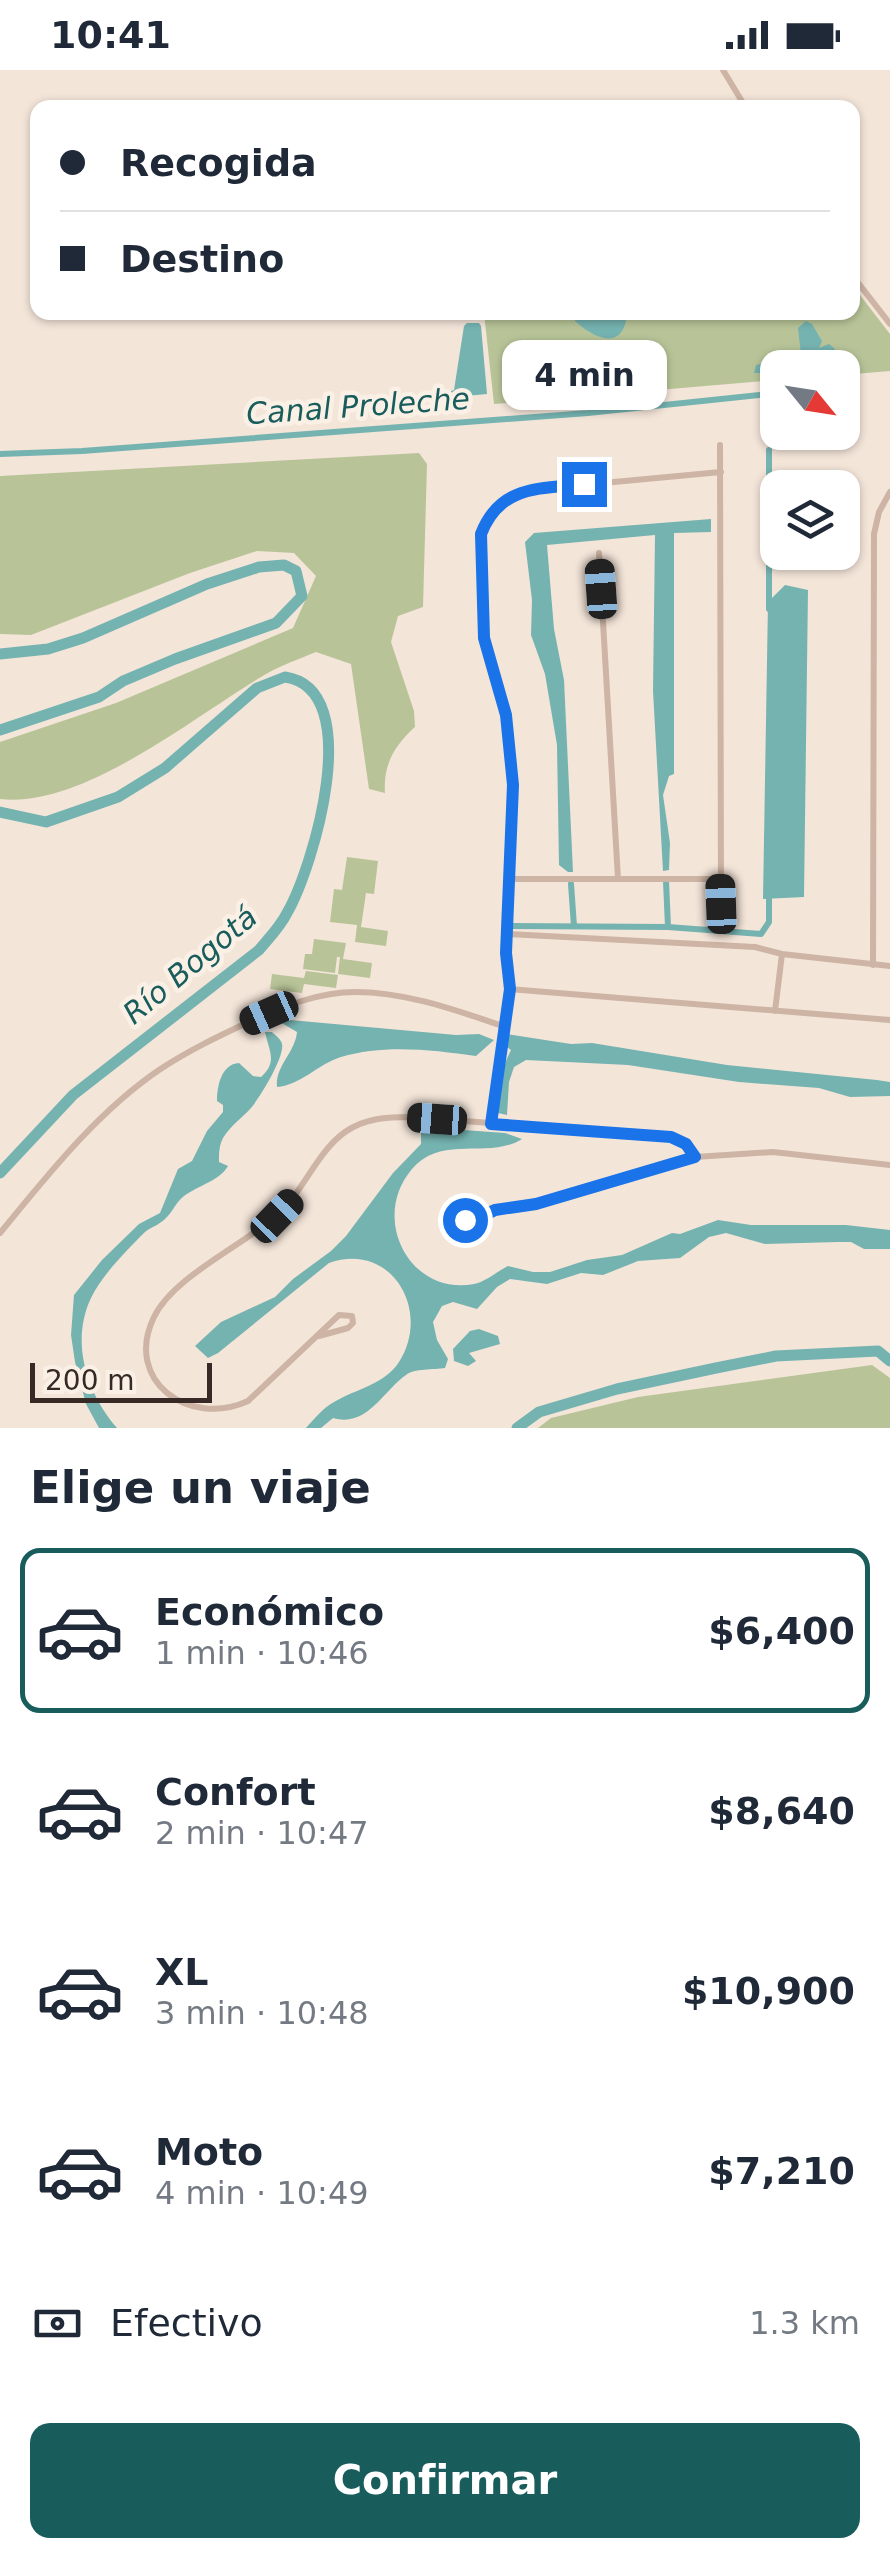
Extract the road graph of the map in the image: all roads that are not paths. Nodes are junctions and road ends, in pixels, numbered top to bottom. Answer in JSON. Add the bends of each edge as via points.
{"nodes":[{"id":1,"x":723,"y":70,"type":"edge"},
{"id":2,"x":741,"y":100,"type":"edge"},
{"id":3,"x":860,"y":285,"type":"edge"},
{"id":4,"x":890,"y":324,"type":"edge"},
{"id":5,"x":720,"y":445,"type":"dead end"},
{"id":6,"x":720,"y":472,"type":"junction"},
{"id":7,"x":890,"y":492,"type":"edge"},
{"id":8,"x":599,"y":552,"type":"dead end"},
{"id":9,"x":511,"y":879,"type":"junction"},
{"id":10,"x":618,"y":879,"type":"junction"},
{"id":11,"x":720,"y":879,"type":"junction"},
{"id":12,"x":721,"y":904,"type":"dead end"},
{"id":13,"x":506,"y":934,"type":"junction"},
{"id":14,"x":782,"y":954,"type":"junction"},
{"id":15,"x":874,"y":965,"type":"junction"},
{"id":16,"x":890,"y":966,"type":"edge"},
{"id":17,"x":510,"y":989,"type":"junction"},
{"id":18,"x":775,"y":1011,"type":"junction"},
{"id":19,"x":890,"y":1020,"type":"edge"},
{"id":20,"x":503,"y":1026,"type":"junction"},
{"id":21,"x":491,"y":1124,"type":"junction"},
{"id":22,"x":695,"y":1157,"type":"junction"},
{"id":23,"x":890,"y":1165,"type":"edge"},
{"id":24,"x":495,"y":1210,"type":"junction"},
{"id":25,"x":0,"y":1232,"type":"edge"},
{"id":26,"x":319,"y":1336,"type":"junction"}],
"edges":[{"from":1,"to":2,"type":"street"},
{"from":3,"to":4,"type":"street"},
{"from":5,"to":6,"type":"street"},
{"from":6,"to":9,"type":"street","via":[[528,490],[487,518],[479,548],[484,638],[511,753]]},
{"from":6,"to":11,"type":"street"},
{"from":7,"to":15,"type":"street","via":[[874,534]]},
{"from":8,"to":10,"type":"street"},
{"from":9,"to":10,"type":"street"},
{"from":9,"to":13,"type":"street"},
{"from":10,"to":11,"type":"street"},
{"from":11,"to":12,"type":"street"},
{"from":13,"to":14,"type":"street","via":[[756,947]]},
{"from":13,"to":17,"type":"street"},
{"from":14,"to":15,"type":"street"},
{"from":14,"to":18,"type":"street"},
{"from":15,"to":16,"type":"street"},
{"from":17,"to":18,"type":"street"},
{"from":17,"to":20,"type":"street"},
{"from":18,"to":19,"type":"street"},
{"from":20,"to":21,"type":"street"},
{"from":20,"to":25,"type":"street","via":[[384,993],[292,1003],[156,1072],[51,1171]]},
{"from":21,"to":22,"type":"street","via":[[671,1137]]},
{"from":21,"to":26,"type":"street","via":[[384,1118],[344,1132],[277,1216],[158,1310],[146,1358],[171,1401],[220,1414],[248,1401]]},
{"from":22,"to":23,"type":"street","via":[[773,1152]]},
{"from":22,"to":24,"type":"street"},
{"from":24,"to":24,"type":"street","via":[[469,1205],[461,1215],[472,1221]]},
{"from":26,"to":26,"type":"street","via":[[348,1328],[352,1316],[339,1316]]}]}
